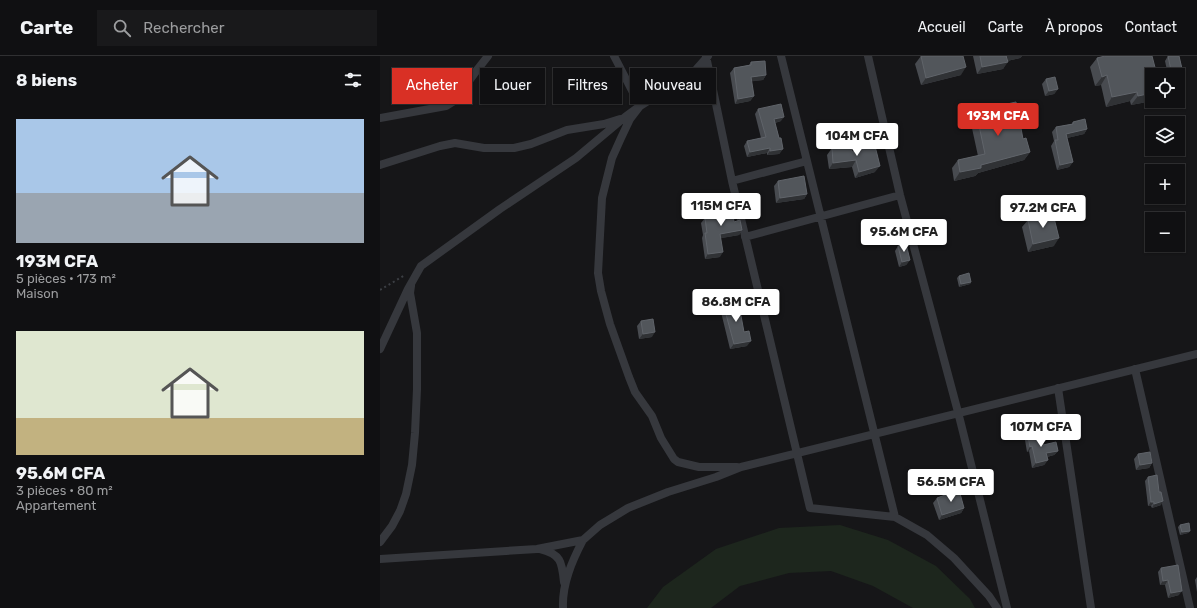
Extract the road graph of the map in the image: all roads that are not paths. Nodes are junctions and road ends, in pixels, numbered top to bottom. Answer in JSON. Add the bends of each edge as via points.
{"nodes":[{"id":1,"x":488,"y":56,"type":"edge"},
{"id":2,"x":614,"y":56,"type":"edge"},
{"id":3,"x":707,"y":56,"type":"edge"},
{"id":4,"x":782,"y":56,"type":"edge"},
{"id":5,"x":868,"y":56,"type":"edge"},
{"id":6,"x":640,"y":106,"type":"junction"},
{"id":7,"x":624,"y":117,"type":"junction"},
{"id":8,"x":380,"y":118,"type":"edge"},
{"id":9,"x":807,"y":161,"type":"junction"},
{"id":10,"x":380,"y":165,"type":"edge"},
{"id":11,"x":732,"y":181,"type":"junction"},
{"id":12,"x":900,"y":195,"type":"junction"},
{"id":13,"x":821,"y":216,"type":"junction"},
{"id":14,"x":746,"y":237,"type":"junction"},
{"id":15,"x":412,"y":279,"type":"junction"},
{"id":16,"x":380,"y":349,"type":"edge"},
{"id":17,"x":1197,"y":354,"type":"edge"},
{"id":18,"x":1135,"y":369,"type":"junction"},
{"id":19,"x":1058,"y":388,"type":"junction"},
{"id":20,"x":958,"y":412,"type":"junction"},
{"id":21,"x":874,"y":433,"type":"junction"},
{"id":22,"x":797,"y":452,"type":"junction"},
{"id":23,"x":741,"y":466,"type":"junction"},
{"id":24,"x":895,"y":517,"type":"junction"},
{"id":25,"x":583,"y":540,"type":"junction"},
{"id":26,"x":380,"y":542,"type":"edge"},
{"id":27,"x":537,"y":548,"type":"junction"},
{"id":28,"x":380,"y":559,"type":"edge"},
{"id":29,"x":564,"y":587,"type":"junction"},
{"id":30,"x":563,"y":608,"type":"edge"},
{"id":31,"x":997,"y":608,"type":"edge"},
{"id":32,"x":1007,"y":608,"type":"edge"},
{"id":33,"x":1091,"y":608,"type":"edge"},
{"id":34,"x":1190,"y":608,"type":"edge"}],
"edges":[{"from":1,"to":8,"type":"street","via":[[454,102],[446,106]]},
{"from":2,"to":6,"type":"street"},
{"from":3,"to":6,"type":"street","via":[[694,72]]},
{"from":3,"to":11,"type":"street"},
{"from":4,"to":9,"type":"street"},
{"from":5,"to":12,"type":"street"},
{"from":6,"to":7,"type":"street"},
{"from":6,"to":23,"type":"street","via":[[630,119],[612,158],[602,198],[598,274],[601,291],[635,392],[652,416],[661,438],[674,459],[699,467]]},
{"from":7,"to":10,"type":"street","via":[[604,124],[567,130],[514,148],[484,148],[455,143]]},
{"from":7,"to":15,"type":"street","via":[[576,158],[421,266]]},
{"from":9,"to":11,"type":"street"},
{"from":9,"to":13,"type":"street"},
{"from":11,"to":14,"type":"street"},
{"from":12,"to":13,"type":"street"},
{"from":12,"to":20,"type":"street"},
{"from":13,"to":14,"type":"street"},
{"from":13,"to":21,"type":"street"},
{"from":14,"to":22,"type":"street"},
{"from":15,"to":16,"type":"street"},
{"from":15,"to":26,"type":"street","via":[[410,293],[417,333],[417,389],[412,465],[400,511]]},
{"from":17,"to":18,"type":"street"},
{"from":18,"to":19,"type":"street"},
{"from":18,"to":34,"type":"street"},
{"from":19,"to":20,"type":"street"},
{"from":19,"to":33,"type":"street"},
{"from":20,"to":21,"type":"street"},
{"from":20,"to":32,"type":"street"},
{"from":21,"to":22,"type":"street"},
{"from":21,"to":24,"type":"street"},
{"from":22,"to":23,"type":"street"},
{"from":22,"to":24,"type":"street","via":[[810,508]]},
{"from":23,"to":25,"type":"street","via":[[628,508],[600,524]]},
{"from":24,"to":31,"type":"street","via":[[927,535],[954,558]]},
{"from":25,"to":27,"type":"street"},
{"from":25,"to":29,"type":"street"},
{"from":27,"to":28,"type":"street"},
{"from":27,"to":29,"type":"street","via":[[549,551],[563,565]]},
{"from":29,"to":30,"type":"street"}]}
